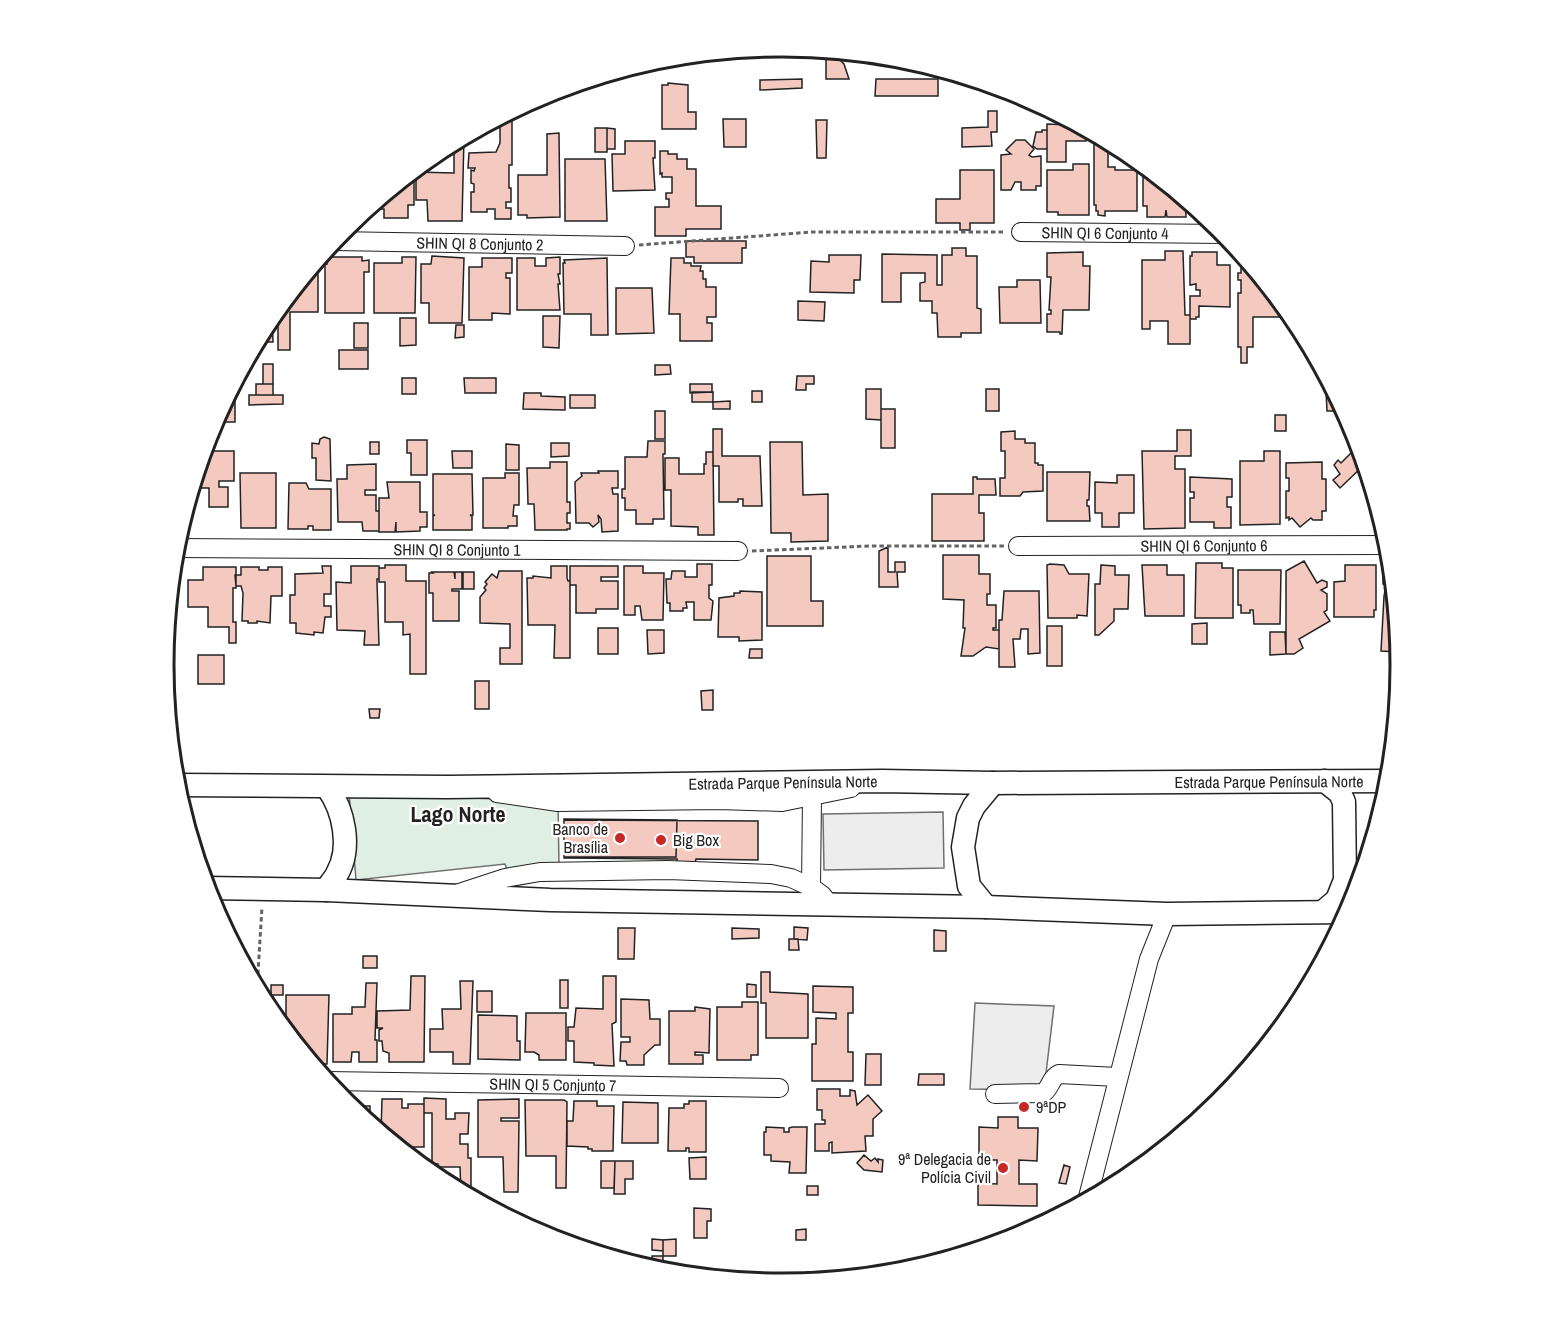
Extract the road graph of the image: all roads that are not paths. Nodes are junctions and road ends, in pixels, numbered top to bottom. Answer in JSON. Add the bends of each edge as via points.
{"nodes":[{"id":1,"x":1021,"y":232,"type":"road end"},
{"id":2,"x":1212,"y":234,"type":"edge"},
{"id":3,"x":346,"y":241,"type":"edge"},
{"id":4,"x":625,"y":246,"type":"road end"},
{"id":5,"x":1379,"y":545,"type":"edge"},
{"id":6,"x":1018,"y":546,"type":"road end"},
{"id":7,"x":186,"y":548,"type":"edge"},
{"id":8,"x":738,"y":551,"type":"road end"},
{"id":9,"x":882,"y":781,"type":"junction"},
{"id":10,"x":1325,"y":781,"type":"junction"},
{"id":11,"x":1380,"y":781,"type":"edge"},
{"id":12,"x":993,"y":783,"type":"junction"},
{"id":13,"x":186,"y":785,"type":"edge"},
{"id":14,"x":327,"y":788,"type":"junction"},
{"id":15,"x":448,"y":788,"type":"junction"},
{"id":16,"x":812,"y":797,"type":"junction"},
{"id":17,"x":811,"y":887,"type":"junction"},
{"id":18,"x":216,"y":888,"type":"edge"},
{"id":19,"x":326,"y":890,"type":"junction"},
{"id":20,"x":449,"y":896,"type":"junction"},
{"id":21,"x":830,"y":905,"type":"junction"},
{"id":22,"x":986,"y":907,"type":"junction"},
{"id":23,"x":1324,"y":911,"type":"junction"},
{"id":24,"x":1339,"y":912,"type":"edge"},
{"id":25,"x":1143,"y":913,"type":"junction"},
{"id":26,"x":1167,"y":914,"type":"junction"},
{"id":27,"x":1149,"y":959,"type":"junction"},
{"id":28,"x":1118,"y":1077,"type":"junction"},
{"id":29,"x":338,"y":1081,"type":"edge"},
{"id":30,"x":779,"y":1088,"type":"dead end"},
{"id":31,"x":995,"y":1094,"type":"dead end"},
{"id":32,"x":1090,"y":1190,"type":"edge"}],
"edges":[{"from":1,"to":2,"type":"street","name":"SHIN QI 6 Conjunto 4"},
{"from":3,"to":4,"type":"street","name":"SHIN QI 8 Conjunto 2"},
{"from":5,"to":6,"type":"street","name":"SHIN QI 6 Conjunto 6"},
{"from":7,"to":8,"type":"street","name":"SHIN QI 8 Conjunto 1"},
{"from":9,"to":12,"type":"main road","name":"Estrada Parque Península Norte"},
{"from":9,"to":15,"type":"main road","name":"Estrada Parque Península Norte"},
{"from":9,"to":16,"type":"street"},
{"from":10,"to":11,"type":"main road","name":"Estrada Parque Península Norte"},
{"from":10,"to":12,"type":"main road","name":"Estrada Parque Península Norte"},
{"from":10,"to":23,"type":"main road","via":[[1340,793],[1344,802],[1345,880],[1337,900]]},
{"from":12,"to":22,"type":"main road","via":[[968,818],[963,847],[969,886]]},
{"from":13,"to":14,"type":"main road","name":"Estrada Parque Península Norte"},
{"from":14,"to":15,"type":"main road","name":"Estrada Parque Península Norte"},
{"from":14,"to":19,"type":"main road","via":[[340,808],[345,844],[338,873]]},
{"from":15,"to":16,"type":"street","via":[[558,802],[782,802]]},
{"from":16,"to":17,"type":"street"},
{"from":17,"to":20,"type":"street","via":[[771,874],[563,870],[505,878]]},
{"from":17,"to":21,"type":"street"},
{"from":18,"to":19,"type":"main road"},
{"from":19,"to":20,"type":"main road"},
{"from":20,"to":21,"type":"main road"},
{"from":21,"to":22,"type":"main road"},
{"from":22,"to":25,"type":"main road"},
{"from":23,"to":24,"type":"main road"},
{"from":23,"to":26,"type":"main road"},
{"from":25,"to":26,"type":"main road"},
{"from":25,"to":27,"type":"street"},
{"from":26,"to":27,"type":"street"},
{"from":27,"to":28,"type":"street"},
{"from":28,"to":31,"type":"street","via":[[1059,1074],[1043,1093]]},
{"from":28,"to":32,"type":"street"},
{"from":29,"to":30,"type":"street","name":"SHIN QI 5 Conjunto 7"}]}
